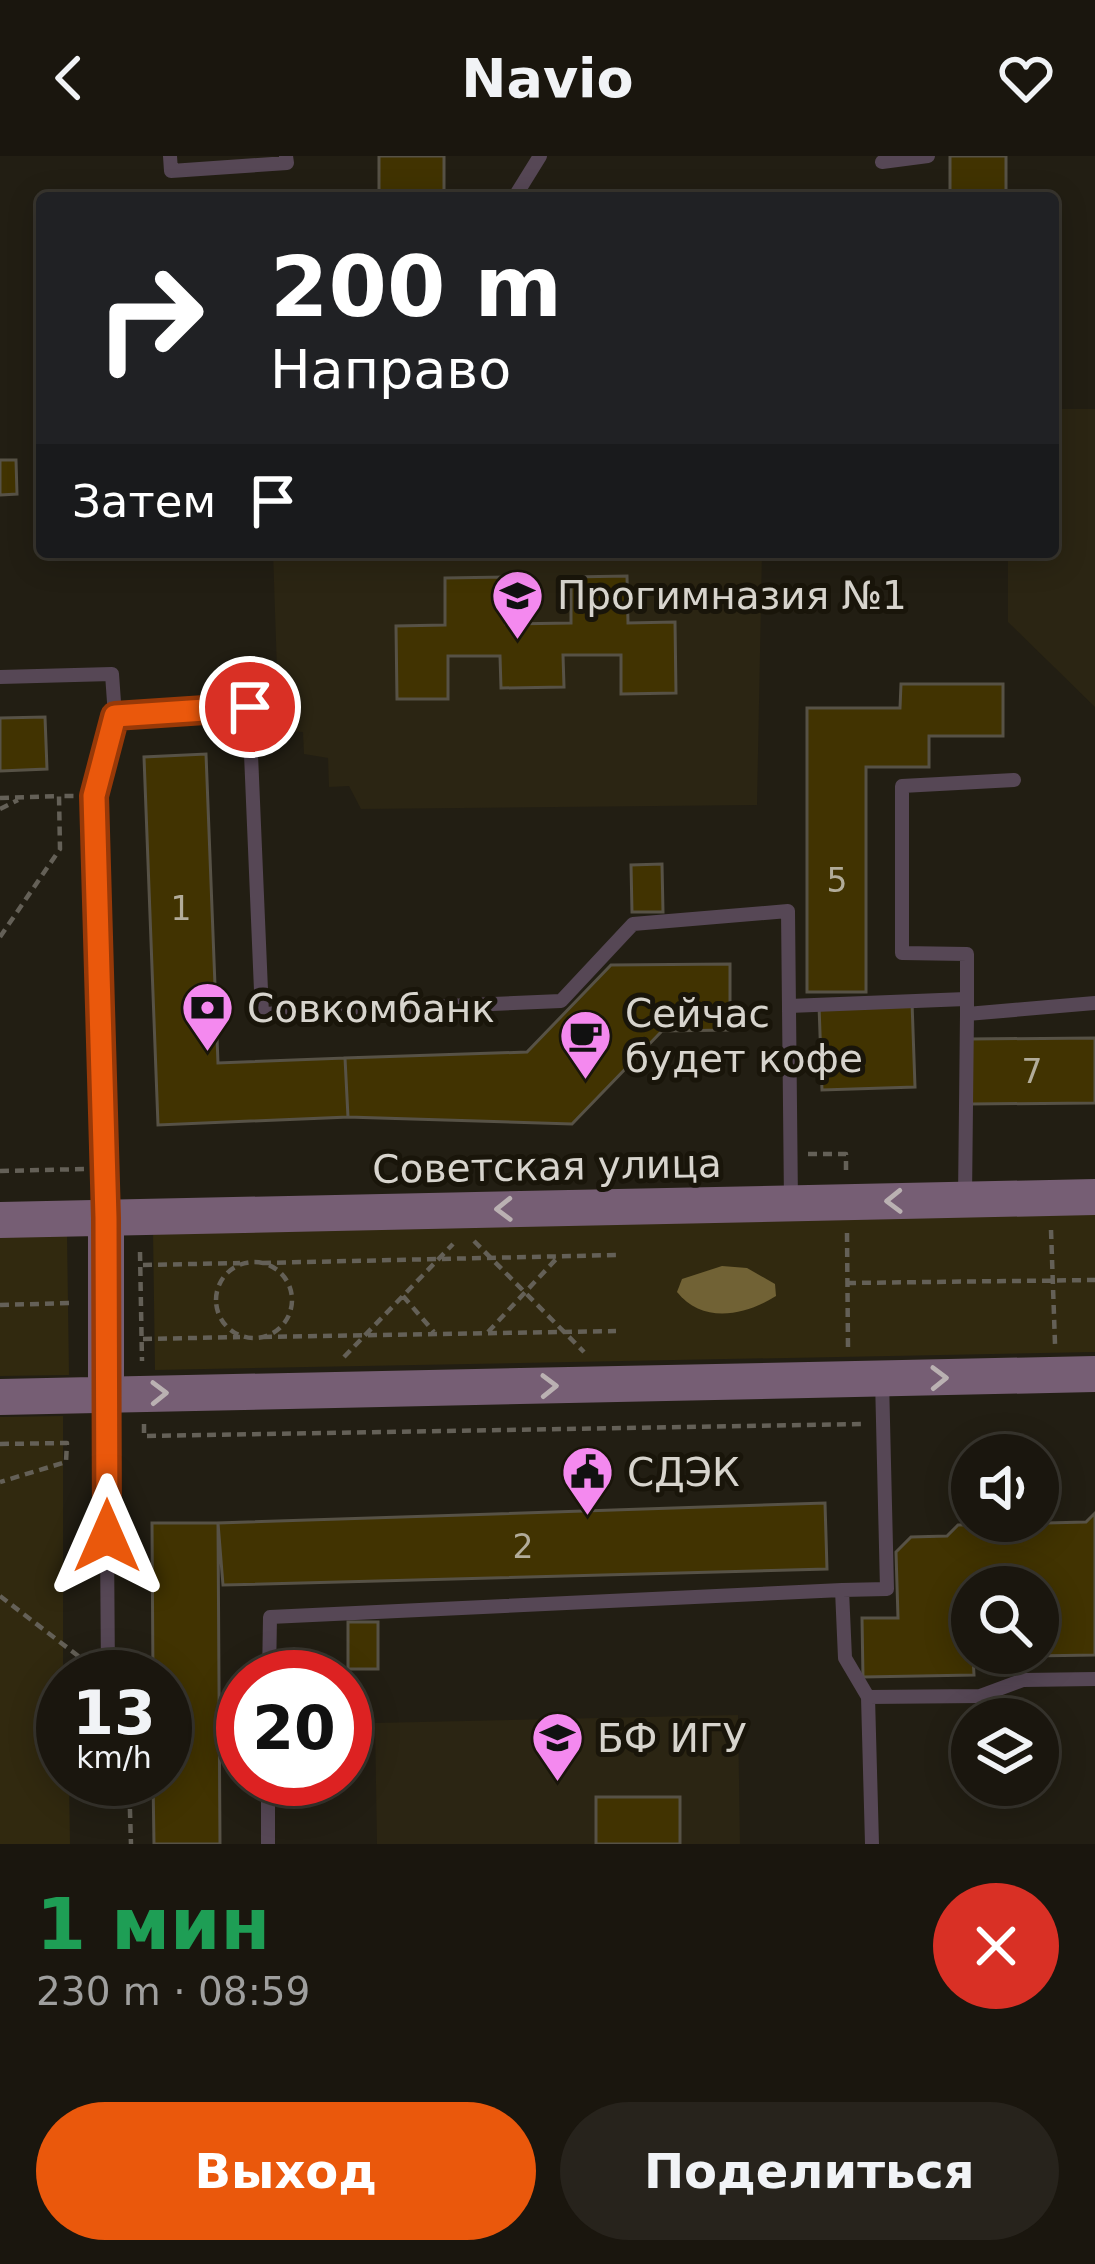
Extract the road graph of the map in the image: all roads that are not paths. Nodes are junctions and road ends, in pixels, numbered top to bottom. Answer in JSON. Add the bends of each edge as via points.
{"nodes":[{"id":1,"x":170,"y":156,"type":"edge"},
{"id":2,"x":286,"y":156,"type":"edge"},
{"id":3,"x":540,"y":156,"type":"edge"},
{"id":4,"x":928,"y":156,"type":"edge"},
{"id":5,"x":882,"y":162,"type":"dead end"},
{"id":6,"x":518,"y":192,"type":"edge"},
{"id":7,"x":0,"y":677,"type":"edge"},
{"id":8,"x":115,"y":716,"type":"junction"},
{"id":9,"x":1014,"y":780,"type":"dead end"},
{"id":10,"x":1095,"y":1003,"type":"edge"},
{"id":11,"x":789,"y":1006,"type":"junction"},
{"id":12,"x":966,"y":1006,"type":"junction"},
{"id":13,"x":1095,"y":1197,"type":"edge"},
{"id":14,"x":965,"y":1199,"type":"junction"},
{"id":15,"x":791,"y":1203,"type":"junction"},
{"id":16,"x":106,"y":1218,"type":"junction"},
{"id":17,"x":0,"y":1220,"type":"edge"},
{"id":18,"x":1095,"y":1374,"type":"edge"},
{"id":19,"x":882,"y":1379,"type":"junction"},
{"id":20,"x":106,"y":1394,"type":"junction"},
{"id":21,"x":0,"y":1396,"type":"edge"},
{"id":22,"x":842,"y":1590,"type":"junction"},
{"id":23,"x":108,"y":1650,"type":"edge"},
{"id":24,"x":269,"y":1650,"type":"edge"},
{"id":25,"x":1095,"y":1679,"type":"edge"},
{"id":26,"x":868,"y":1697,"type":"junction"},
{"id":27,"x":268,"y":1806,"type":"edge"},
{"id":28,"x":268,"y":1844,"type":"edge"},
{"id":29,"x":872,"y":1844,"type":"edge"}],
"edges":[{"from":1,"to":2,"type":"lane","via":[[171,171],[287,164]]},
{"from":3,"to":6,"type":"lane"},
{"from":4,"to":5,"type":"lane"},
{"from":7,"to":8,"type":"lane","via":[[112,674]]},
{"from":8,"to":11,"type":"lane","via":[[250,707],[262,1014],[561,1000],[633,924],[788,911]]},
{"from":8,"to":16,"type":"lane","via":[[94,796]]},
{"from":9,"to":12,"type":"lane","via":[[902,786],[902,953],[967,954]]},
{"from":10,"to":12,"type":"lane"},
{"from":11,"to":12,"type":"lane"},
{"from":11,"to":15,"type":"lane"},
{"from":12,"to":14,"type":"lane"},
{"from":13,"to":14,"type":"street","name":"Советская улица"},
{"from":14,"to":15,"type":"street","name":"Советская улица","one_way":true},
{"from":15,"to":16,"type":"street","name":"Советская улица","one_way":true},
{"from":16,"to":17,"type":"street","name":"Советская улица"},
{"from":16,"to":20,"type":"street"},
{"from":19,"to":18,"type":"street","one_way":true},
{"from":20,"to":19,"type":"street","one_way":true},
{"from":19,"to":22,"type":"lane","via":[[887,1589]]},
{"from":20,"to":21,"type":"street"},
{"from":20,"to":23,"type":"lane"},
{"from":22,"to":24,"type":"lane","via":[[270,1617]]},
{"from":22,"to":26,"type":"lane","via":[[845,1658]]},
{"from":25,"to":26,"type":"lane","via":[[1023,1680],[980,1696]]},
{"from":26,"to":29,"type":"lane"},
{"from":27,"to":28,"type":"lane"}]}
